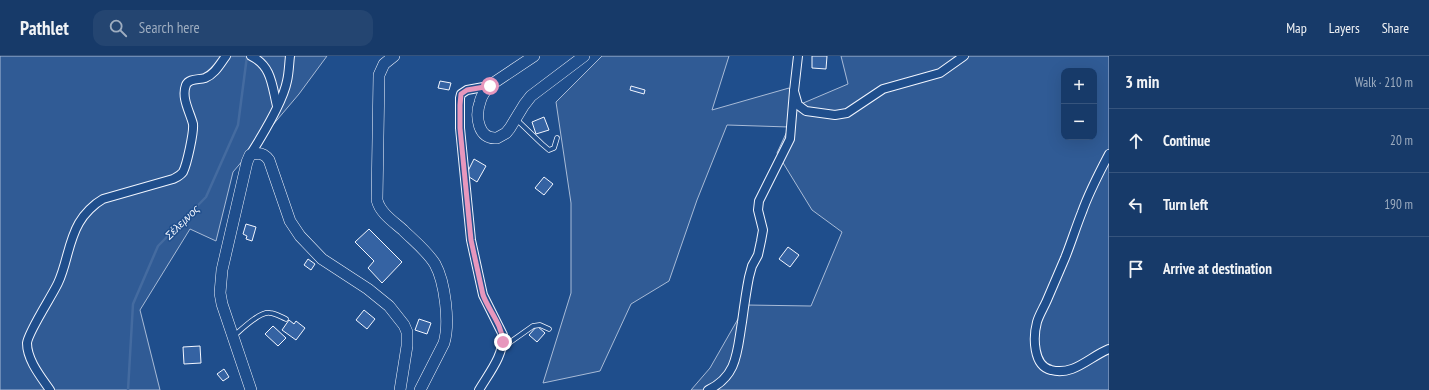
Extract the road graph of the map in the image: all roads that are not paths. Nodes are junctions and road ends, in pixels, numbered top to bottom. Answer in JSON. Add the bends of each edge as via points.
{"nodes":[{"id":1,"x":226,"y":56,"type":"edge"},
{"id":2,"x":251,"y":56,"type":"edge"},
{"id":3,"x":290,"y":56,"type":"edge"},
{"id":4,"x":394,"y":56,"type":"edge"},
{"id":5,"x":534,"y":56,"type":"edge"},
{"id":6,"x":584,"y":56,"type":"edge"},
{"id":7,"x":798,"y":56,"type":"edge"},
{"id":8,"x":964,"y":56,"type":"edge"},
{"id":9,"x":490,"y":86,"type":"junction"},
{"id":10,"x":794,"y":91,"type":"junction"},
{"id":11,"x":277,"y":106,"type":"junction"},
{"id":12,"x":516,"y":118,"type":"junction"},
{"id":13,"x":557,"y":138,"type":"dead end"},
{"id":14,"x":1109,"y":154,"type":"edge"},
{"id":15,"x":250,"y":155,"type":"junction"},
{"id":16,"x":286,"y":319,"type":"dead end"},
{"id":17,"x":549,"y":329,"type":"dead end"},
{"id":18,"x":233,"y":337,"type":"junction"},
{"id":19,"x":502,"y":348,"type":"junction"},
{"id":20,"x":1109,"y":349,"type":"edge"},
{"id":21,"x":50,"y":390,"type":"edge"},
{"id":22,"x":251,"y":390,"type":"edge"},
{"id":23,"x":400,"y":390,"type":"edge"},
{"id":24,"x":420,"y":390,"type":"edge"},
{"id":25,"x":479,"y":390,"type":"edge"},
{"id":26,"x":708,"y":390,"type":"edge"}],
"edges":[{"from":1,"to":21,"type":"street","via":[[209,76],[189,81],[186,85],[186,98],[193,125],[185,166],[179,176],[103,199],[79,222],[58,284],[28,339],[30,357]]},
{"from":2,"to":11,"type":"street","via":[[262,62],[267,69]]},
{"from":3,"to":11,"type":"street","via":[[287,81]]},
{"from":4,"to":24,"type":"main road","via":[[384,64],[379,75],[378,200],[383,211],[420,246],[435,265],[448,320],[444,343]]},
{"from":5,"to":9,"type":"main road"},
{"from":6,"to":12,"type":"main road","via":[[531,96]]},
{"from":7,"to":10,"type":"street"},
{"from":8,"to":10,"type":"street","via":[[940,73],[883,89],[843,114],[806,112],[798,106]]},
{"from":9,"to":12,"type":"main road","via":[[479,104],[478,122],[483,133],[497,138],[506,133]]},
{"from":9,"to":19,"type":"street","via":[[467,90],[461,94],[460,128],[471,240],[483,295],[503,335]]},
{"from":10,"to":26,"type":"street","via":[[790,139],[758,204],[761,241],[749,277],[737,356],[722,382]]},
{"from":11,"to":15,"type":"street"},
{"from":12,"to":13,"type":"lane","via":[[549,150],[554,148]]},
{"from":14,"to":20,"type":"street","via":[[1082,211],[1066,256],[1037,322],[1036,346],[1041,365],[1052,371],[1076,369]]},
{"from":15,"to":18,"type":"main road","via":[[222,270],[220,293]]},
{"from":15,"to":23,"type":"main road","via":[[263,154],[269,160],[290,221],[300,236],[322,259],[389,306],[404,325],[407,346]]},
{"from":16,"to":18,"type":"lane","via":[[272,313],[258,316]]},
{"from":17,"to":19,"type":"lane","via":[[540,325],[533,326]]},
{"from":18,"to":22,"type":"main road"},
{"from":19,"to":25,"type":"street"}]}
